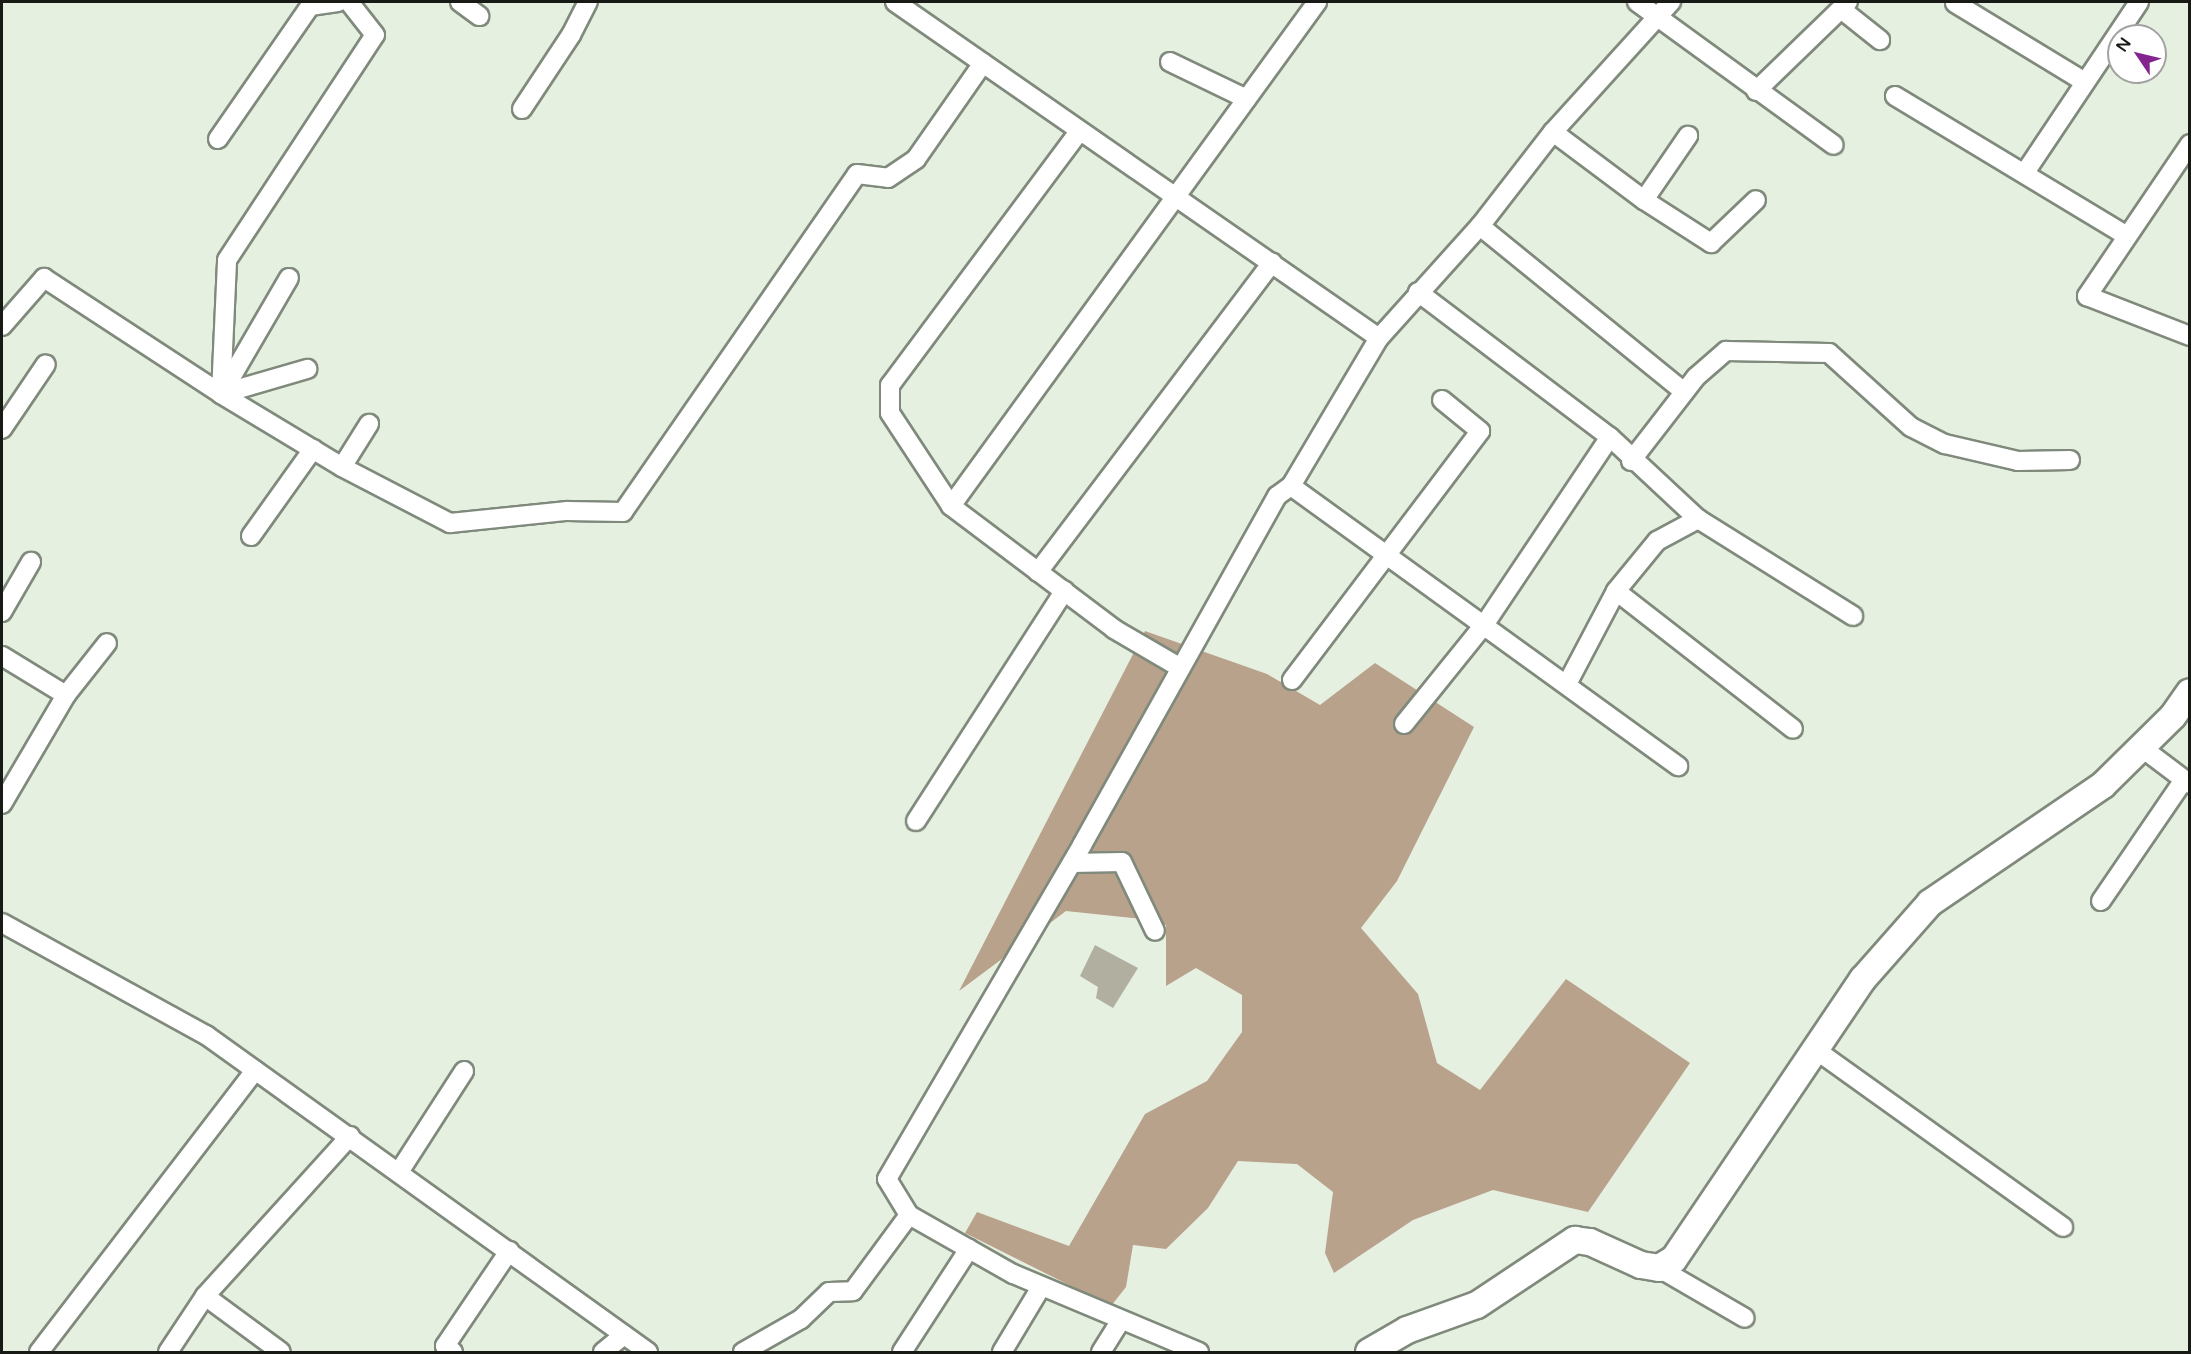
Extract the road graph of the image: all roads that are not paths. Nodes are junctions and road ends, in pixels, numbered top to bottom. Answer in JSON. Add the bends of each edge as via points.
{"nodes":[{"id":1,"x":338,"y":2,"type":"edge"},
{"id":2,"x":349,"y":2,"type":"edge"},
{"id":3,"x":460,"y":2,"type":"edge"},
{"id":4,"x":588,"y":2,"type":"edge"},
{"id":5,"x":895,"y":2,"type":"edge"},
{"id":6,"x":1317,"y":2,"type":"edge"},
{"id":7,"x":1637,"y":2,"type":"edge"},
{"id":8,"x":1671,"y":2,"type":"edge"},
{"id":9,"x":2139,"y":2,"type":"edge"},
{"id":10,"x":1955,"y":3,"type":"dead end"},
{"id":11,"x":1844,"y":5,"type":"edge"},
{"id":12,"x":478,"y":16,"type":"dead end"},
{"id":13,"x":1656,"y":18,"type":"junction"},
{"id":14,"x":1880,"y":40,"type":"dead end"},
{"id":15,"x":1170,"y":62,"type":"dead end"},
{"id":16,"x":983,"y":63,"type":"junction"},
{"id":17,"x":2085,"y":82,"type":"junction"},
{"id":18,"x":1756,"y":91,"type":"junction"},
{"id":19,"x":1895,"y":96,"type":"dead end"},
{"id":20,"x":1247,"y":99,"type":"junction"},
{"id":21,"x":522,"y":109,"type":"dead end"},
{"id":22,"x":1553,"y":132,"type":"junction"},
{"id":23,"x":1078,"y":133,"type":"junction"},
{"id":24,"x":1688,"y":136,"type":"dead end"},
{"id":25,"x":218,"y":139,"type":"dead end"},
{"id":26,"x":2190,"y":144,"type":"edge"},
{"id":27,"x":1834,"y":145,"type":"dead end"},
{"id":28,"x":2026,"y":171,"type":"junction"},
{"id":29,"x":1176,"y":198,"type":"junction"},
{"id":30,"x":1644,"y":200,"type":"junction"},
{"id":31,"x":1756,"y":200,"type":"dead end"},
{"id":32,"x":1480,"y":226,"type":"junction"},
{"id":33,"x":2127,"y":236,"type":"junction"},
{"id":34,"x":1272,"y":263,"type":"junction"},
{"id":35,"x":289,"y":278,"type":"dead end"},
{"id":36,"x":1418,"y":292,"type":"junction"},
{"id":37,"x":2,"y":326,"type":"edge"},
{"id":38,"x":2190,"y":336,"type":"edge"},
{"id":39,"x":1379,"y":338,"type":"junction"},
{"id":40,"x":46,"y":364,"type":"dead end"},
{"id":41,"x":307,"y":369,"type":"dead end"},
{"id":42,"x":1684,"y":392,"type":"junction"},
{"id":43,"x":221,"y":394,"type":"junction"},
{"id":44,"x":1442,"y":400,"type":"dead end"},
{"id":45,"x":369,"y":424,"type":"dead end"},
{"id":46,"x":2,"y":429,"type":"edge"},
{"id":47,"x":1610,"y":437,"type":"junction"},
{"id":48,"x":313,"y":449,"type":"junction"},
{"id":49,"x":2070,"y":460,"type":"dead end"},
{"id":50,"x":1631,"y":461,"type":"junction"},
{"id":51,"x":342,"y":466,"type":"junction"},
{"id":52,"x":1291,"y":486,"type":"junction"},
{"id":53,"x":951,"y":506,"type":"junction"},
{"id":54,"x":1698,"y":519,"type":"junction"},
{"id":55,"x":251,"y":536,"type":"dead end"},
{"id":56,"x":1390,"y":554,"type":"junction"},
{"id":57,"x":31,"y":562,"type":"dead end"},
{"id":58,"x":1038,"y":572,"type":"junction"},
{"id":59,"x":1064,"y":591,"type":"junction"},
{"id":60,"x":1616,"y":591,"type":"junction"},
{"id":61,"x":2,"y":612,"type":"edge"},
{"id":62,"x":1853,"y":616,"type":"dead end"},
{"id":63,"x":1484,"y":625,"type":"junction"},
{"id":64,"x":107,"y":644,"type":"dead end"},
{"id":65,"x":2,"y":656,"type":"edge"},
{"id":66,"x":1179,"y":667,"type":"junction"},
{"id":67,"x":1292,"y":680,"type":"dead end"},
{"id":68,"x":1567,"y":684,"type":"junction"},
{"id":69,"x":2190,"y":692,"type":"edge"},
{"id":70,"x":66,"y":695,"type":"junction"},
{"id":71,"x":1404,"y":724,"type":"dead end"},
{"id":72,"x":1793,"y":729,"type":"dead end"},
{"id":73,"x":2141,"y":747,"type":"junction"},
{"id":74,"x":1678,"y":766,"type":"dead end"},
{"id":75,"x":2187,"y":782,"type":"edge"},
{"id":76,"x":2,"y":804,"type":"edge"},
{"id":77,"x":916,"y":821,"type":"dead end"},
{"id":78,"x":1072,"y":863,"type":"junction"},
{"id":79,"x":2101,"y":901,"type":"dead end"},
{"id":80,"x":2,"y":923,"type":"edge"},
{"id":81,"x":1155,"y":931,"type":"dead end"},
{"id":82,"x":1816,"y":1050,"type":"junction"},
{"id":83,"x":255,"y":1070,"type":"junction"},
{"id":84,"x":464,"y":1071,"type":"dead end"},
{"id":85,"x":350,"y":1136,"type":"junction"},
{"id":86,"x":399,"y":1172,"type":"junction"},
{"id":87,"x":909,"y":1215,"type":"junction"},
{"id":88,"x":2063,"y":1227,"type":"dead end"},
{"id":89,"x":969,"y":1249,"type":"junction"},
{"id":90,"x":509,"y":1251,"type":"junction"},
{"id":91,"x":1659,"y":1268,"type":"junction"},
{"id":92,"x":1041,"y":1287,"type":"junction"},
{"id":93,"x":205,"y":1296,"type":"junction"},
{"id":94,"x":1745,"y":1318,"type":"dead end"},
{"id":95,"x":1120,"y":1321,"type":"junction"},
{"id":96,"x":624,"y":1335,"type":"junction"},
{"id":97,"x":1372,"y":1352,"type":"edge"},
{"id":98,"x":39,"y":1353,"type":"edge"},
{"id":99,"x":168,"y":1353,"type":"edge"},
{"id":100,"x":281,"y":1353,"type":"edge"},
{"id":101,"x":453,"y":1353,"type":"edge"},
{"id":102,"x":603,"y":1353,"type":"edge"},
{"id":103,"x":648,"y":1353,"type":"edge"},
{"id":104,"x":743,"y":1353,"type":"edge"},
{"id":105,"x":902,"y":1353,"type":"edge"},
{"id":106,"x":1002,"y":1353,"type":"edge"},
{"id":107,"x":1101,"y":1353,"type":"edge"},
{"id":108,"x":1200,"y":1353,"type":"edge"}],
"edges":[{"from":1,"to":25,"type":"street","via":[[310,6]]},
{"from":2,"to":43,"type":"street","via":[[375,35],[227,260]]},
{"from":3,"to":12,"type":"street"},
{"from":4,"to":21,"type":"street"},
{"from":5,"to":16,"type":"street"},
{"from":6,"to":20,"type":"street"},
{"from":7,"to":13,"type":"street"},
{"from":8,"to":13,"type":"street"},
{"from":9,"to":17,"type":"street"},
{"from":10,"to":17,"type":"street"},
{"from":11,"to":14,"type":"street"},
{"from":11,"to":18,"type":"street"},
{"from":13,"to":18,"type":"street"},
{"from":13,"to":22,"type":"street"},
{"from":15,"to":20,"type":"street"},
{"from":16,"to":23,"type":"street"},
{"from":16,"to":51,"type":"street","via":[[916,159],[888,178],[857,174],[623,512],[567,511],[450,523]]},
{"from":17,"to":28,"type":"street"},
{"from":18,"to":27,"type":"street"},
{"from":19,"to":28,"type":"street"},
{"from":20,"to":29,"type":"street"},
{"from":22,"to":30,"type":"street"},
{"from":22,"to":32,"type":"street"},
{"from":23,"to":29,"type":"street"},
{"from":23,"to":53,"type":"street","via":[[890,385],[890,413]]},
{"from":24,"to":30,"type":"street"},
{"from":26,"to":33,"type":"street"},
{"from":28,"to":33,"type":"street"},
{"from":29,"to":34,"type":"street"},
{"from":29,"to":53,"type":"street"},
{"from":30,"to":31,"type":"street","via":[[1711,243]]},
{"from":32,"to":36,"type":"street"},
{"from":32,"to":42,"type":"street"},
{"from":33,"to":38,"type":"street","via":[[2087,296]]},
{"from":34,"to":39,"type":"street"},
{"from":34,"to":58,"type":"street"},
{"from":35,"to":43,"type":"street"},
{"from":36,"to":39,"type":"street"},
{"from":36,"to":47,"type":"street"},
{"from":37,"to":43,"type":"street","via":[[44,278]]},
{"from":39,"to":52,"type":"street"},
{"from":40,"to":46,"type":"street"},
{"from":41,"to":43,"type":"street"},
{"from":42,"to":49,"type":"street","via":[[1726,351],[1829,353],[1911,427],[1945,444],[2018,461]]},
{"from":42,"to":50,"type":"street"},
{"from":43,"to":48,"type":"street"},
{"from":44,"to":56,"type":"street","via":[[1480,431]]},
{"from":45,"to":51,"type":"street"},
{"from":47,"to":50,"type":"street"},
{"from":47,"to":63,"type":"street"},
{"from":48,"to":51,"type":"street"},
{"from":48,"to":55,"type":"street"},
{"from":50,"to":54,"type":"street"},
{"from":52,"to":56,"type":"street"},
{"from":52,"to":66,"type":"street","via":[[1277,496]]},
{"from":53,"to":58,"type":"street"},
{"from":54,"to":60,"type":"street","via":[[1657,542]]},
{"from":54,"to":62,"type":"street"},
{"from":56,"to":63,"type":"street"},
{"from":56,"to":67,"type":"street"},
{"from":57,"to":61,"type":"street"},
{"from":58,"to":59,"type":"street"},
{"from":59,"to":66,"type":"street","via":[[1114,629]]},
{"from":59,"to":77,"type":"street"},
{"from":60,"to":68,"type":"street"},
{"from":60,"to":72,"type":"street"},
{"from":63,"to":68,"type":"street"},
{"from":63,"to":71,"type":"street"},
{"from":64,"to":70,"type":"street"},
{"from":65,"to":70,"type":"street"},
{"from":66,"to":78,"type":"street"},
{"from":68,"to":74,"type":"street"},
{"from":69,"to":73,"type":"main road"},
{"from":70,"to":76,"type":"street"},
{"from":73,"to":75,"type":"street"},
{"from":73,"to":82,"type":"main road","via":[[2103,785],[1930,903],[1863,979]]},
{"from":75,"to":79,"type":"street"},
{"from":78,"to":81,"type":"street","via":[[1122,862]]},
{"from":78,"to":87,"type":"street","via":[[886,1179]]},
{"from":80,"to":83,"type":"street","via":[[206,1035]]},
{"from":82,"to":88,"type":"street"},
{"from":82,"to":91,"type":"main road","via":[[1679,1253]]},
{"from":83,"to":85,"type":"street"},
{"from":83,"to":98,"type":"street"},
{"from":84,"to":86,"type":"street"},
{"from":85,"to":86,"type":"street"},
{"from":85,"to":93,"type":"street"},
{"from":86,"to":90,"type":"street"},
{"from":87,"to":89,"type":"street"},
{"from":87,"to":104,"type":"street","via":[[853,1291],[828,1292],[801,1319]]},
{"from":89,"to":92,"type":"street"},
{"from":89,"to":105,"type":"street"},
{"from":90,"to":96,"type":"street"},
{"from":90,"to":101,"type":"street","via":[[445,1346]]},
{"from":91,"to":94,"type":"street"},
{"from":91,"to":97,"type":"main road","via":[[1624,1261],[1590,1242],[1575,1240],[1477,1305],[1407,1330]]},
{"from":92,"to":95,"type":"street"},
{"from":92,"to":106,"type":"street"},
{"from":93,"to":99,"type":"street"},
{"from":93,"to":100,"type":"street"},
{"from":95,"to":107,"type":"street"},
{"from":95,"to":108,"type":"street"},
{"from":96,"to":102,"type":"street"},
{"from":96,"to":103,"type":"street"}]}
